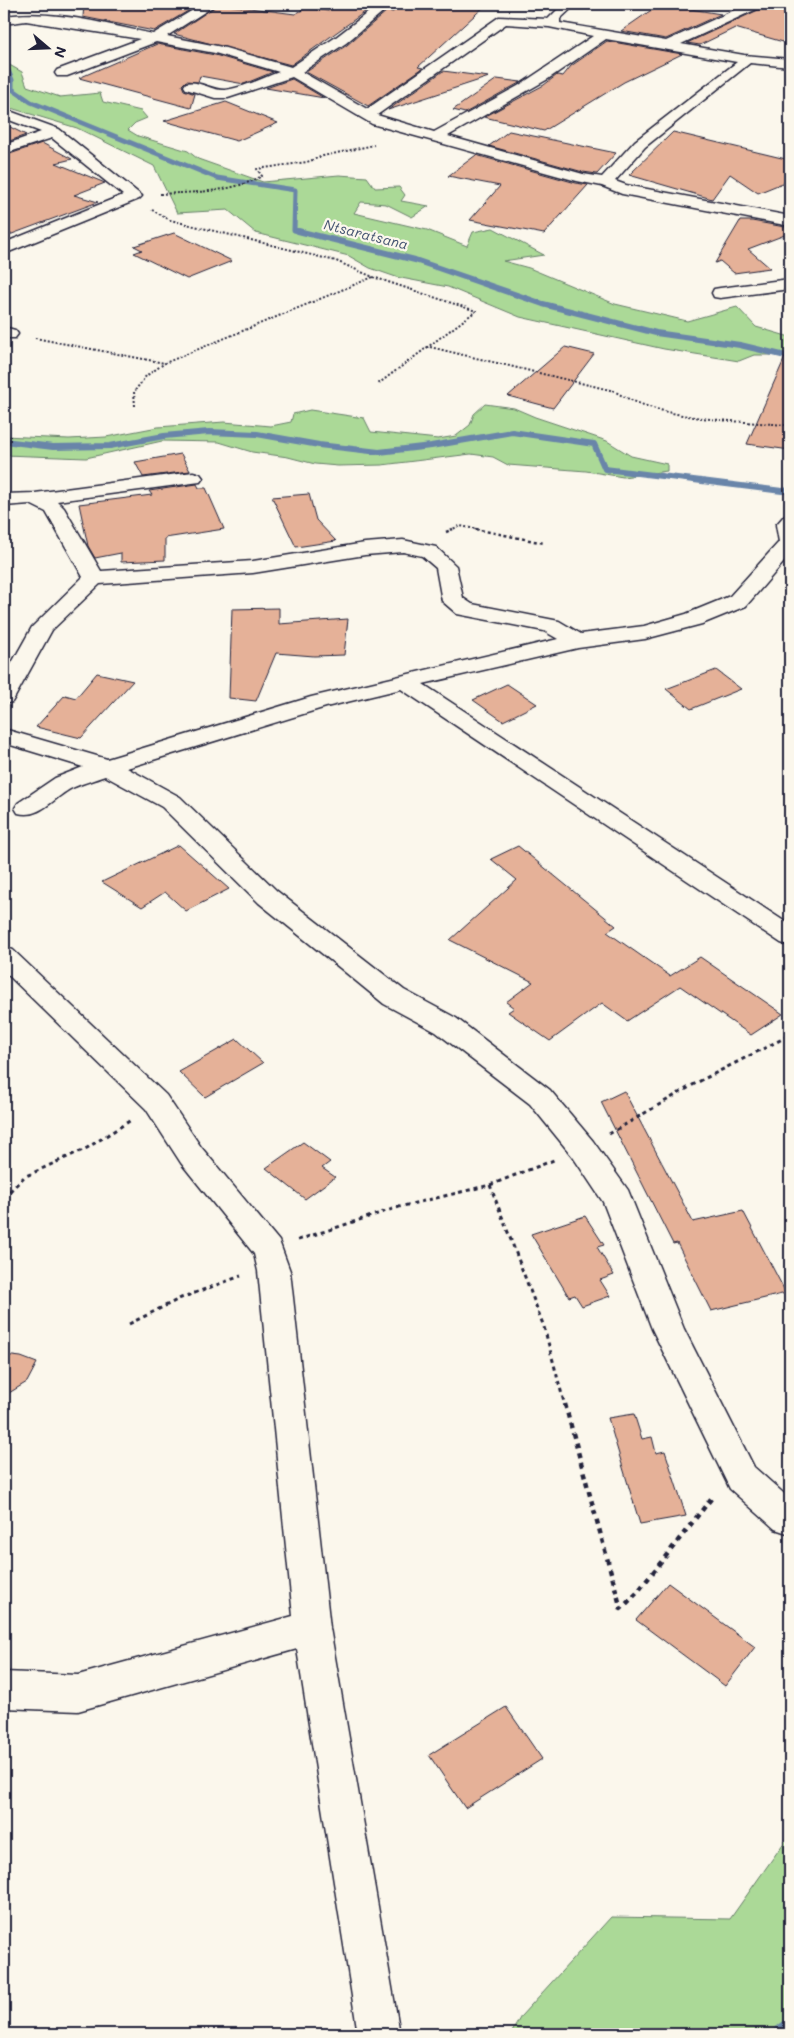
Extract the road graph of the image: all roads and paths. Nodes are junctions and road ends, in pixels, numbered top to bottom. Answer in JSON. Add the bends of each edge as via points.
{"nodes":[{"id":1,"x":211,"y":4,"type":"edge"},
{"id":2,"x":386,"y":4,"type":"edge"},
{"id":3,"x":570,"y":4,"type":"edge"},
{"id":4,"x":757,"y":4,"type":"edge"},
{"id":5,"x":43,"y":8,"type":"dead end"},
{"id":6,"x":26,"y":17,"type":"junction"},
{"id":7,"x":4,"y":20,"type":"edge"},
{"id":8,"x":553,"y":23,"type":"junction"},
{"id":9,"x":602,"y":35,"type":"junction"},
{"id":10,"x":157,"y":37,"type":"junction"},
{"id":11,"x":667,"y":46,"type":"junction"},
{"id":12,"x":744,"y":59,"type":"junction"},
{"id":13,"x":790,"y":63,"type":"edge"},
{"id":14,"x":293,"y":72,"type":"junction"},
{"id":15,"x":62,"y":73,"type":"dead end"},
{"id":16,"x":191,"y":86,"type":"dead end"},
{"id":17,"x":4,"y":114,"type":"edge"},
{"id":18,"x":368,"y":114,"type":"junction"},
{"id":19,"x":404,"y":129,"type":"junction"},
{"id":20,"x":54,"y":132,"type":"junction"},
{"id":21,"x":438,"y":136,"type":"junction"},
{"id":22,"x":4,"y":150,"type":"edge"},
{"id":23,"x":606,"y":182,"type":"junction"},
{"id":24,"x":134,"y":196,"type":"junction"},
{"id":25,"x":790,"y":209,"type":"edge"},
{"id":26,"x":783,"y":220,"type":"edge"},
{"id":27,"x":4,"y":249,"type":"edge"},
{"id":28,"x":373,"y":277,"type":"junction"},
{"id":29,"x":790,"y":284,"type":"edge"},
{"id":30,"x":720,"y":293,"type":"dead end"},
{"id":31,"x":6,"y":333,"type":"edge"},
{"id":32,"x":430,"y":346,"type":"junction"},
{"id":33,"x":165,"y":363,"type":"junction"},
{"id":34,"x":378,"y":384,"type":"dead end"},
{"id":35,"x":135,"y":406,"type":"dead end"},
{"id":36,"x":785,"y":425,"type":"dead end"},
{"id":37,"x":193,"y":478,"type":"dead end"},
{"id":38,"x":37,"y":498,"type":"junction"},
{"id":39,"x":4,"y":500,"type":"edge"},
{"id":40,"x":790,"y":522,"type":"edge"},
{"id":41,"x":544,"y":543,"type":"dead end"},
{"id":42,"x":789,"y":546,"type":"edge"},
{"id":43,"x":429,"y":550,"type":"junction"},
{"id":44,"x":94,"y":578,"type":"junction"},
{"id":45,"x":578,"y":641,"type":"junction"},
{"id":46,"x":405,"y":682,"type":"junction"},
{"id":47,"x":4,"y":696,"type":"edge"},
{"id":48,"x":4,"y":736,"type":"edge"},
{"id":49,"x":107,"y":767,"type":"junction"},
{"id":50,"x":26,"y":808,"type":"dead end"},
{"id":51,"x":790,"y":938,"type":"edge"},
{"id":52,"x":4,"y":956,"type":"edge"},
{"id":53,"x":790,"y":1035,"type":"edge"},
{"id":54,"x":156,"y":1102,"type":"junction"},
{"id":55,"x":583,"y":1149,"type":"junction"},
{"id":56,"x":490,"y":1185,"type":"junction"},
{"id":57,"x":4,"y":1197,"type":"edge"},
{"id":58,"x":271,"y":1260,"type":"junction"},
{"id":59,"x":129,"y":1324,"type":"dead end"},
{"id":60,"x":742,"y":1478,"type":"junction"},
{"id":61,"x":787,"y":1518,"type":"dead end"},
{"id":62,"x":312,"y":1628,"type":"junction"},
{"id":63,"x":4,"y":1690,"type":"edge"},
{"id":64,"x":379,"y":2034,"type":"edge"}],
"edges":[{"from":1,"to":10,"type":"street"},
{"from":2,"to":14,"type":"street"},
{"from":3,"to":8,"type":"street","via":[[554,18]]},
{"from":4,"to":11,"type":"street"},
{"from":5,"to":6,"type":"street"},
{"from":6,"to":7,"type":"street"},
{"from":6,"to":10,"type":"street"},
{"from":8,"to":9,"type":"street","via":[[563,29]]},
{"from":8,"to":18,"type":"street","via":[[502,20]]},
{"from":9,"to":11,"type":"street"},
{"from":9,"to":21,"type":"street","via":[[503,101]]},
{"from":10,"to":14,"type":"street","via":[[218,50]]},
{"from":10,"to":15,"type":"street"},
{"from":11,"to":12,"type":"street"},
{"from":12,"to":13,"type":"street"},
{"from":12,"to":23,"type":"street","via":[[744,63],[640,144]]},
{"from":14,"to":16,"type":"street","via":[[228,94],[215,94]]},
{"from":14,"to":18,"type":"street"},
{"from":17,"to":20,"type":"street"},
{"from":18,"to":19,"type":"street"},
{"from":19,"to":21,"type":"street"},
{"from":19,"to":24,"type":"path","via":[[386,141],[359,150],[257,169],[262,176],[251,182],[208,191]]},
{"from":20,"to":22,"type":"street"},
{"from":20,"to":24,"type":"street"},
{"from":21,"to":23,"type":"street"},
{"from":23,"to":26,"type":"street","via":[[622,189]]},
{"from":24,"to":27,"type":"street"},
{"from":24,"to":28,"type":"path","via":[[170,220],[336,261]]},
{"from":25,"to":26,"type":"street"},
{"from":28,"to":32,"type":"path","via":[[476,311]]},
{"from":28,"to":33,"type":"path"},
{"from":29,"to":30,"type":"street"},
{"from":31,"to":33,"type":"path"},
{"from":32,"to":34,"type":"path"},
{"from":32,"to":36,"type":"path","via":[[614,391],[653,408],[702,417]]},
{"from":33,"to":35,"type":"path","via":[[146,376],[134,392]]},
{"from":37,"to":38,"type":"street"},
{"from":38,"to":39,"type":"street"},
{"from":38,"to":44,"type":"street","via":[[54,508]]},
{"from":40,"to":42,"type":"street","via":[[786,525]]},
{"from":41,"to":43,"type":"path","via":[[460,526],[440,535]]},
{"from":42,"to":45,"type":"street","via":[[738,602],[694,619],[645,632]]},
{"from":43,"to":44,"type":"street","via":[[403,546],[366,548],[253,567]]},
{"from":43,"to":45,"type":"street","via":[[446,566],[453,600],[465,609],[550,626]]},
{"from":44,"to":47,"type":"street","via":[[43,627]]},
{"from":45,"to":46,"type":"street"},
{"from":46,"to":49,"type":"street","via":[[319,702]]},
{"from":46,"to":51,"type":"street"},
{"from":48,"to":49,"type":"street"},
{"from":49,"to":50,"type":"street","via":[[63,783]]},
{"from":49,"to":55,"type":"street","via":[[171,802],[268,897],[341,956],[394,997],[446,1025],[540,1097]]},
{"from":52,"to":54,"type":"street"},
{"from":53,"to":55,"type":"path","via":[[698,1082]]},
{"from":54,"to":57,"type":"path","via":[[88,1148],[24,1177]]},
{"from":54,"to":58,"type":"street","via":[[191,1155]]},
{"from":55,"to":56,"type":"path"},
{"from":55,"to":60,"type":"street","via":[[617,1198],[668,1328]]},
{"from":56,"to":58,"type":"path","via":[[399,1207]]},
{"from":56,"to":60,"type":"path","via":[[544,1328],[621,1609],[710,1498]]},
{"from":58,"to":59,"type":"path"},
{"from":58,"to":62,"type":"street"},
{"from":60,"to":61,"type":"street"},
{"from":62,"to":63,"type":"street","via":[[78,1693]]},
{"from":62,"to":64,"type":"street"}]}
